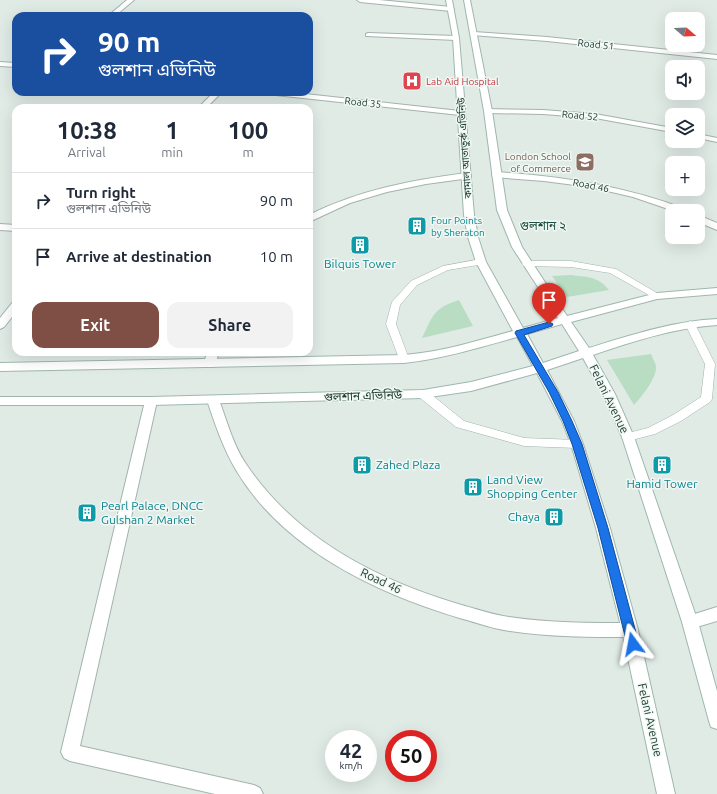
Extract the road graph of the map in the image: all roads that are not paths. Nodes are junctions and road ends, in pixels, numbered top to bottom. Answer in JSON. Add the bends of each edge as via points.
{"nodes":[{"id":1,"x":131,"y":0,"type":"edge"},
{"id":2,"x":360,"y":0,"type":"edge"},
{"id":3,"x":467,"y":0,"type":"edge"},
{"id":4,"x":450,"y":4,"type":"edge"},
{"id":5,"x":116,"y":12,"type":"edge"},
{"id":6,"x":474,"y":34,"type":"junction"},
{"id":7,"x":368,"y":35,"type":"dead end"},
{"id":8,"x":456,"y":38,"type":"junction"},
{"id":9,"x":717,"y":57,"type":"edge"},
{"id":10,"x":0,"y":64,"type":"edge"},
{"id":11,"x":12,"y":66,"type":"edge"},
{"id":12,"x":214,"y":96,"type":"edge"},
{"id":13,"x":303,"y":96,"type":"edge"},
{"id":14,"x":206,"y":104,"type":"edge"},
{"id":15,"x":488,"y":111,"type":"junction"},
{"id":16,"x":460,"y":113,"type":"junction"},
{"id":17,"x":665,"y":129,"type":"edge"},
{"id":18,"x":705,"y":137,"type":"edge"},
{"id":19,"x":717,"y":140,"type":"edge"},
{"id":20,"x":496,"y":175,"type":"junction"},
{"id":21,"x":467,"y":176,"type":"junction"},
{"id":22,"x":665,"y":205,"type":"edge"},
{"id":23,"x":313,"y":217,"type":"edge"},
{"id":24,"x":705,"y":221,"type":"edge"},
{"id":25,"x":0,"y":226,"type":"edge"},
{"id":26,"x":717,"y":227,"type":"edge"},
{"id":27,"x":12,"y":228,"type":"edge"},
{"id":28,"x":481,"y":262,"type":"junction"},
{"id":29,"x":527,"y":264,"type":"junction"},
{"id":30,"x":717,"y":291,"type":"edge"},
{"id":31,"x":657,"y":296,"type":"junction"},
{"id":32,"x":12,"y":311,"type":"edge"},
{"id":33,"x":564,"y":320,"type":"junction"},
{"id":34,"x":717,"y":322,"type":"edge"},
{"id":35,"x":690,"y":324,"type":"junction"},
{"id":36,"x":0,"y":325,"type":"edge"},
{"id":37,"x":519,"y":333,"type":"junction"},
{"id":38,"x":586,"y":353,"type":"junction"},
{"id":39,"x":211,"y":356,"type":"edge"},
{"id":40,"x":404,"y":359,"type":"junction"},
{"id":41,"x":210,"y":364,"type":"junction"},
{"id":42,"x":0,"y":366,"type":"edge"},
{"id":43,"x":540,"y":369,"type":"junction"},
{"id":44,"x":423,"y":394,"type":"junction"},
{"id":45,"x":213,"y":400,"type":"junction"},
{"id":46,"x":0,"y":401,"type":"edge"},
{"id":47,"x":151,"y":401,"type":"junction"},
{"id":48,"x":628,"y":437,"type":"junction"},
{"id":49,"x":577,"y":444,"type":"junction"},
{"id":50,"x":717,"y":614,"type":"edge"},
{"id":51,"x":690,"y":622,"type":"junction"},
{"id":52,"x":630,"y":630,"type":"junction"},
{"id":53,"x":717,"y":721,"type":"edge"},
{"id":54,"x":254,"y":794,"type":"edge"},
{"id":55,"x":666,"y":794,"type":"edge"}],
"edges":[{"from":1,"to":5,"type":"main road"},
{"from":2,"to":4,"type":"main road"},
{"from":3,"to":6,"type":"main road"},
{"from":4,"to":8,"type":"main road","name":"কামাল আতাতুর্ক এভিনিউ"},
{"from":6,"to":9,"type":"main road","name":"Road 51"},
{"from":6,"to":15,"type":"main road"},
{"from":7,"to":8,"type":"main road"},
{"from":8,"to":16,"type":"main road","name":"কামাল আতাতুর্ক এভিনিউ"},
{"from":10,"to":11,"type":"main road"},
{"from":12,"to":14,"type":"main road"},
{"from":13,"to":16,"type":"main road","name":"Road 35"},
{"from":15,"to":17,"type":"main road","name":"Road 52","via":[[595,116]]},
{"from":15,"to":20,"type":"main road"},
{"from":16,"to":21,"type":"main road","name":"কামাল আতাতুর্ক এভিনিউ"},
{"from":18,"to":19,"type":"main road"},
{"from":20,"to":22,"type":"main road","name":"Road 46","via":[[599,185]]},
{"from":20,"to":29,"type":"main road","via":[[502,210],[509,230]]},
{"from":21,"to":23,"type":"main road","via":[[392,186],[357,197]]},
{"from":21,"to":28,"type":"main road","name":"কামাল আতাতুর্ক এভিনিউ","via":[[473,236]]},
{"from":24,"to":26,"type":"main road"},
{"from":25,"to":27,"type":"main road"},
{"from":28,"to":37,"type":"main road","name":"কামাল আতাতুর্ক এভিনিউ"},
{"from":28,"to":40,"type":"lane","via":[[446,268],[414,283],[394,304],[391,324]]},
{"from":29,"to":31,"type":"lane","via":[[571,264],[613,270]]},
{"from":29,"to":33,"type":"main road"},
{"from":30,"to":31,"type":"main road"},
{"from":31,"to":33,"type":"main road"},
{"from":32,"to":36,"type":"main road"},
{"from":33,"to":37,"type":"main road"},
{"from":33,"to":38,"type":"main road"},
{"from":34,"to":35,"type":"main road","name":"গুলশান এভিনিউ"},
{"from":35,"to":38,"type":"main road","name":"গুলশান এভিনিউ","via":[[664,328]]},
{"from":35,"to":48,"type":"lane","via":[[710,364],[706,399],[658,428]]},
{"from":37,"to":40,"type":"main road","via":[[450,352]]},
{"from":37,"to":43,"type":"main road","name":"Felani Avenue"},
{"from":38,"to":43,"type":"main road","name":"গুলশান এভিনিউ"},
{"from":38,"to":48,"type":"main road","name":"Felani Avenue","via":[[609,394]]},
{"from":39,"to":41,"type":"main road"},
{"from":40,"to":41,"type":"main road"},
{"from":41,"to":42,"type":"main road"},
{"from":43,"to":44,"type":"main road","name":"গুলশান এভিনিউ","via":[[466,389]]},
{"from":43,"to":49,"type":"main road","name":"Felani Avenue","via":[[568,421]]},
{"from":44,"to":45,"type":"main road","name":"গুলশান এভিনিউ"},
{"from":44,"to":49,"type":"lane","via":[[460,424],[524,442]]},
{"from":45,"to":47,"type":"main road","name":"গুলশান এভিনিউ"},
{"from":45,"to":52,"type":"main road","name":"Road 46","via":[[225,434],[242,467],[268,503],[302,533],[345,563],[394,588],[449,609],[508,624],[568,630]]},
{"from":46,"to":47,"type":"main road","name":"গুলশান এভিনিউ"},
{"from":47,"to":54,"type":"main road","via":[[70,752]]},
{"from":48,"to":51,"type":"main road","name":"Felani Avenue"},
{"from":49,"to":52,"type":"main road","name":"Felani Avenue"},
{"from":50,"to":51,"type":"main road"},
{"from":51,"to":53,"type":"main road","name":"Felani Avenue"},
{"from":52,"to":55,"type":"main road","name":"Felani Avenue"}]}
